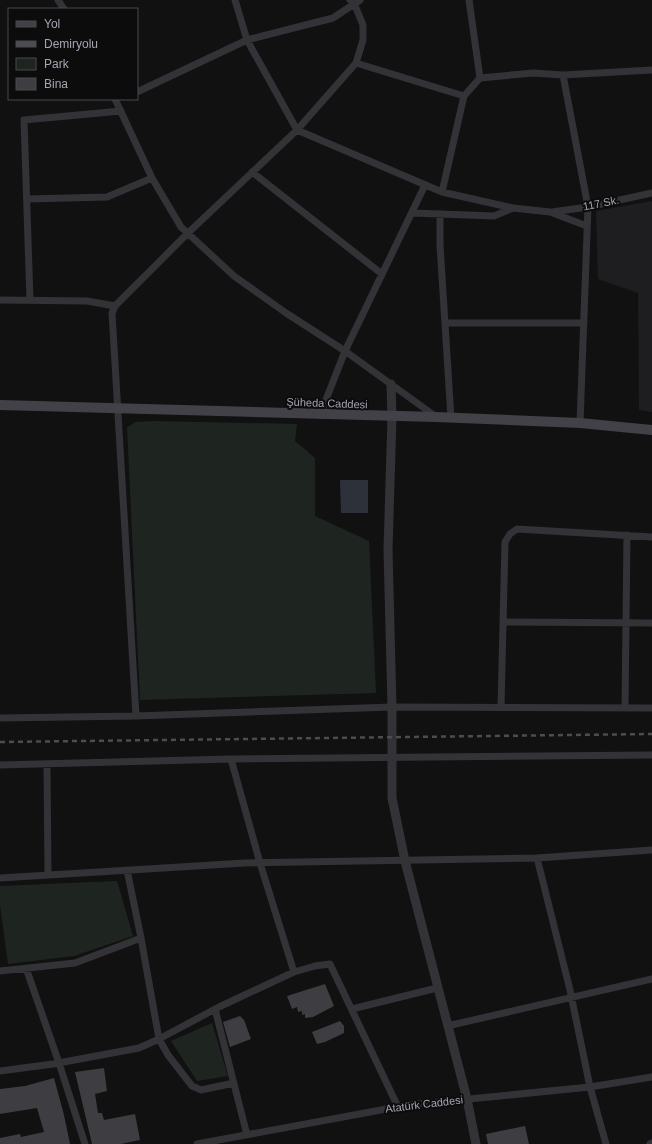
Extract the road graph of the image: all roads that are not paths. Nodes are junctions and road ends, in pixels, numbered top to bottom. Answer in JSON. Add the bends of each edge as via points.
{"nodes":[{"id":1,"x":235,"y":0,"type":"edge"},
{"id":2,"x":469,"y":0,"type":"edge"},
{"id":3,"x":355,"y":1,"type":"edge"},
{"id":4,"x":247,"y":40,"type":"junction"},
{"id":5,"x":356,"y":63,"type":"junction"},
{"id":6,"x":652,"y":70,"type":"edge"},
{"id":7,"x":563,"y":75,"type":"junction"},
{"id":8,"x":480,"y":78,"type":"junction"},
{"id":9,"x":138,"y":92,"type":"edge"},
{"id":10,"x":464,"y":96,"type":"junction"},
{"id":11,"x":118,"y":100,"type":"edge"},
{"id":12,"x":121,"y":111,"type":"junction"},
{"id":13,"x":297,"y":130,"type":"junction"},
{"id":14,"x":252,"y":172,"type":"junction"},
{"id":15,"x":152,"y":178,"type":"junction"},
{"id":16,"x":425,"y":185,"type":"junction"},
{"id":17,"x":442,"y":192,"type":"junction"},
{"id":18,"x":652,"y":193,"type":"edge"},
{"id":19,"x":28,"y":199,"type":"junction"},
{"id":20,"x":588,"y":206,"type":"junction"},
{"id":21,"x":513,"y":208,"type":"junction"},
{"id":22,"x":550,"y":212,"type":"junction"},
{"id":23,"x":412,"y":213,"type":"junction"},
{"id":24,"x":440,"y":214,"type":"junction"},
{"id":25,"x":587,"y":226,"type":"junction"},
{"id":26,"x":188,"y":233,"type":"junction"},
{"id":27,"x":382,"y":274,"type":"junction"},
{"id":28,"x":0,"y":300,"type":"edge"},
{"id":29,"x":30,"y":300,"type":"junction"},
{"id":30,"x":115,"y":306,"type":"junction"},
{"id":31,"x":445,"y":322,"type":"junction"},
{"id":32,"x":584,"y":323,"type":"junction"},
{"id":33,"x":345,"y":351,"type":"junction"},
{"id":34,"x":391,"y":384,"type":"junction"},
{"id":35,"x":0,"y":405,"type":"edge"},
{"id":36,"x":118,"y":409,"type":"junction"},
{"id":37,"x":320,"y":415,"type":"junction"},
{"id":38,"x":392,"y":417,"type":"junction"},
{"id":39,"x":436,"y":417,"type":"junction"},
{"id":40,"x":451,"y":418,"type":"junction"},
{"id":41,"x":580,"y":423,"type":"junction"},
{"id":42,"x":652,"y":430,"type":"edge"},
{"id":43,"x":627,"y":535,"type":"junction"},
{"id":44,"x":652,"y":537,"type":"edge"},
{"id":45,"x":503,"y":622,"type":"junction"},
{"id":46,"x":652,"y":623,"type":"edge"},
{"id":47,"x":626,"y":624,"type":"junction"},
{"id":48,"x":392,"y":707,"type":"junction"},
{"id":49,"x":500,"y":707,"type":"junction"},
{"id":50,"x":625,"y":708,"type":"junction"},
{"id":51,"x":652,"y":708,"type":"edge"},
{"id":52,"x":136,"y":716,"type":"junction"},
{"id":53,"x":0,"y":718,"type":"edge"},
{"id":54,"x":652,"y":756,"type":"edge"},
{"id":55,"x":392,"y":757,"type":"junction"},
{"id":56,"x":231,"y":760,"type":"junction"},
{"id":57,"x":47,"y":764,"type":"junction"},
{"id":58,"x":0,"y":765,"type":"edge"},
{"id":59,"x":652,"y":850,"type":"edge"},
{"id":60,"x":537,"y":858,"type":"junction"},
{"id":61,"x":405,"y":861,"type":"junction"},
{"id":62,"x":260,"y":863,"type":"junction"},
{"id":63,"x":127,"y":870,"type":"junction"},
{"id":64,"x":48,"y":875,"type":"junction"},
{"id":65,"x":0,"y":878,"type":"edge"},
{"id":66,"x":141,"y":938,"type":"junction"},
{"id":67,"x":26,"y":968,"type":"junction"},
{"id":68,"x":0,"y":971,"type":"edge"},
{"id":69,"x":294,"y":972,"type":"junction"},
{"id":70,"x":652,"y":979,"type":"edge"},
{"id":71,"x":437,"y":988,"type":"junction"},
{"id":72,"x":571,"y":998,"type":"junction"},
{"id":73,"x":215,"y":1009,"type":"junction"},
{"id":74,"x":352,"y":1009,"type":"junction"},
{"id":75,"x":447,"y":1026,"type":"junction"},
{"id":76,"x":159,"y":1039,"type":"junction"},
{"id":77,"x":59,"y":1063,"type":"junction"},
{"id":78,"x":0,"y":1071,"type":"edge"},
{"id":79,"x":652,"y":1077,"type":"edge"},
{"id":80,"x":234,"y":1083,"type":"junction"},
{"id":81,"x":590,"y":1087,"type":"junction"},
{"id":82,"x":467,"y":1099,"type":"junction"},
{"id":83,"x":398,"y":1107,"type":"junction"},
{"id":84,"x":247,"y":1135,"type":"junction"},
{"id":85,"x":85,"y":1144,"type":"edge"},
{"id":86,"x":197,"y":1144,"type":"edge"},
{"id":87,"x":476,"y":1144,"type":"edge"},
{"id":88,"x":606,"y":1144,"type":"edge"}],
"edges":[{"from":1,"to":4,"type":"street"},
{"from":2,"to":8,"type":"street"},
{"from":3,"to":4,"type":"street","via":[[333,18]]},
{"from":3,"to":5,"type":"street","via":[[363,26],[363,40]]},
{"from":4,"to":9,"type":"street"},
{"from":4,"to":13,"type":"street"},
{"from":5,"to":10,"type":"street"},
{"from":5,"to":13,"type":"street"},
{"from":6,"to":7,"type":"street"},
{"from":7,"to":8,"type":"street","via":[[533,73]]},
{"from":7,"to":20,"type":"street"},
{"from":8,"to":10,"type":"street"},
{"from":10,"to":17,"type":"street"},
{"from":11,"to":12,"type":"street"},
{"from":12,"to":15,"type":"street"},
{"from":12,"to":19,"type":"street","via":[[24,120]]},
{"from":13,"to":14,"type":"street"},
{"from":13,"to":16,"type":"street"},
{"from":14,"to":26,"type":"street"},
{"from":14,"to":27,"type":"street"},
{"from":15,"to":19,"type":"street","via":[[107,197]]},
{"from":15,"to":26,"type":"street","via":[[180,226]]},
{"from":16,"to":17,"type":"street"},
{"from":16,"to":23,"type":"street"},
{"from":17,"to":21,"type":"street"},
{"from":18,"to":20,"type":"street","name":"117 Sk."},
{"from":19,"to":29,"type":"street"},
{"from":20,"to":22,"type":"street","name":"117 Sk."},
{"from":20,"to":25,"type":"street"},
{"from":21,"to":22,"type":"street"},
{"from":21,"to":24,"type":"street","via":[[494,216]]},
{"from":22,"to":25,"type":"street"},
{"from":23,"to":24,"type":"street"},
{"from":23,"to":27,"type":"street"},
{"from":24,"to":31,"type":"street"},
{"from":25,"to":32,"type":"street"},
{"from":26,"to":30,"type":"street"},
{"from":26,"to":33,"type":"street","via":[[234,276]]},
{"from":27,"to":33,"type":"street"},
{"from":28,"to":29,"type":"street"},
{"from":29,"to":30,"type":"street","via":[[87,301]]},
{"from":30,"to":36,"type":"street","via":[[112,313]]},
{"from":31,"to":32,"type":"street"},
{"from":31,"to":40,"type":"street"},
{"from":32,"to":41,"type":"street"},
{"from":33,"to":34,"type":"street"},
{"from":33,"to":37,"type":"street"},
{"from":34,"to":38,"type":"street"},
{"from":34,"to":39,"type":"street"},
{"from":35,"to":36,"type":"main road","name":"Şüheda Caddesi"},
{"from":36,"to":37,"type":"main road","name":"Şüheda Caddesi"},
{"from":36,"to":52,"type":"street"},
{"from":37,"to":38,"type":"main road","name":"Şüheda Caddesi"},
{"from":38,"to":39,"type":"main road","name":"Şüheda Caddesi"},
{"from":38,"to":48,"type":"street","via":[[388,550]]},
{"from":39,"to":40,"type":"main road","name":"Şüheda Caddesi"},
{"from":40,"to":41,"type":"main road","name":"Şüheda Caddesi"},
{"from":41,"to":42,"type":"main road","name":"Şüheda Caddesi"},
{"from":43,"to":44,"type":"street"},
{"from":43,"to":45,"type":"street","via":[[517,529],[505,542]]},
{"from":43,"to":47,"type":"street"},
{"from":45,"to":47,"type":"street"},
{"from":45,"to":49,"type":"street"},
{"from":46,"to":47,"type":"street"},
{"from":47,"to":50,"type":"street"},
{"from":48,"to":49,"type":"street"},
{"from":48,"to":52,"type":"street"},
{"from":48,"to":55,"type":"street"},
{"from":49,"to":50,"type":"street"},
{"from":50,"to":51,"type":"street"},
{"from":52,"to":53,"type":"street"},
{"from":54,"to":55,"type":"street"},
{"from":55,"to":56,"type":"street"},
{"from":55,"to":61,"type":"street","via":[[392,798]]},
{"from":56,"to":57,"type":"street"},
{"from":56,"to":62,"type":"street"},
{"from":57,"to":58,"type":"street"},
{"from":57,"to":64,"type":"street"},
{"from":59,"to":60,"type":"street"},
{"from":60,"to":61,"type":"street"},
{"from":60,"to":72,"type":"street"},
{"from":61,"to":62,"type":"street"},
{"from":61,"to":71,"type":"street"},
{"from":62,"to":63,"type":"street"},
{"from":62,"to":69,"type":"street"},
{"from":63,"to":64,"type":"street"},
{"from":63,"to":66,"type":"street"},
{"from":64,"to":65,"type":"street"},
{"from":66,"to":67,"type":"street","via":[[75,963]]},
{"from":66,"to":76,"type":"street"},
{"from":67,"to":68,"type":"street"},
{"from":67,"to":77,"type":"street"},
{"from":69,"to":73,"type":"street"},
{"from":69,"to":74,"type":"street","via":[[330,964]]},
{"from":70,"to":72,"type":"street"},
{"from":71,"to":74,"type":"street"},
{"from":71,"to":75,"type":"street"},
{"from":72,"to":75,"type":"street"},
{"from":72,"to":81,"type":"street"},
{"from":73,"to":76,"type":"street"},
{"from":73,"to":80,"type":"street"},
{"from":74,"to":83,"type":"street"},
{"from":75,"to":82,"type":"street"},
{"from":76,"to":77,"type":"street","via":[[139,1048]]},
{"from":76,"to":80,"type":"street","via":[[192,1086],[201,1090]]},
{"from":77,"to":78,"type":"street"},
{"from":77,"to":85,"type":"street"},
{"from":79,"to":81,"type":"street","name":"Atatürk Caddesi"},
{"from":80,"to":84,"type":"street"},
{"from":81,"to":82,"type":"street","name":"Atatürk Caddesi"},
{"from":81,"to":88,"type":"street"},
{"from":82,"to":83,"type":"street","name":"Atatürk Caddesi"},
{"from":82,"to":87,"type":"street"},
{"from":83,"to":84,"type":"street","name":"Atatürk Caddesi"},
{"from":84,"to":86,"type":"street","name":"Atatürk Caddesi"}]}
